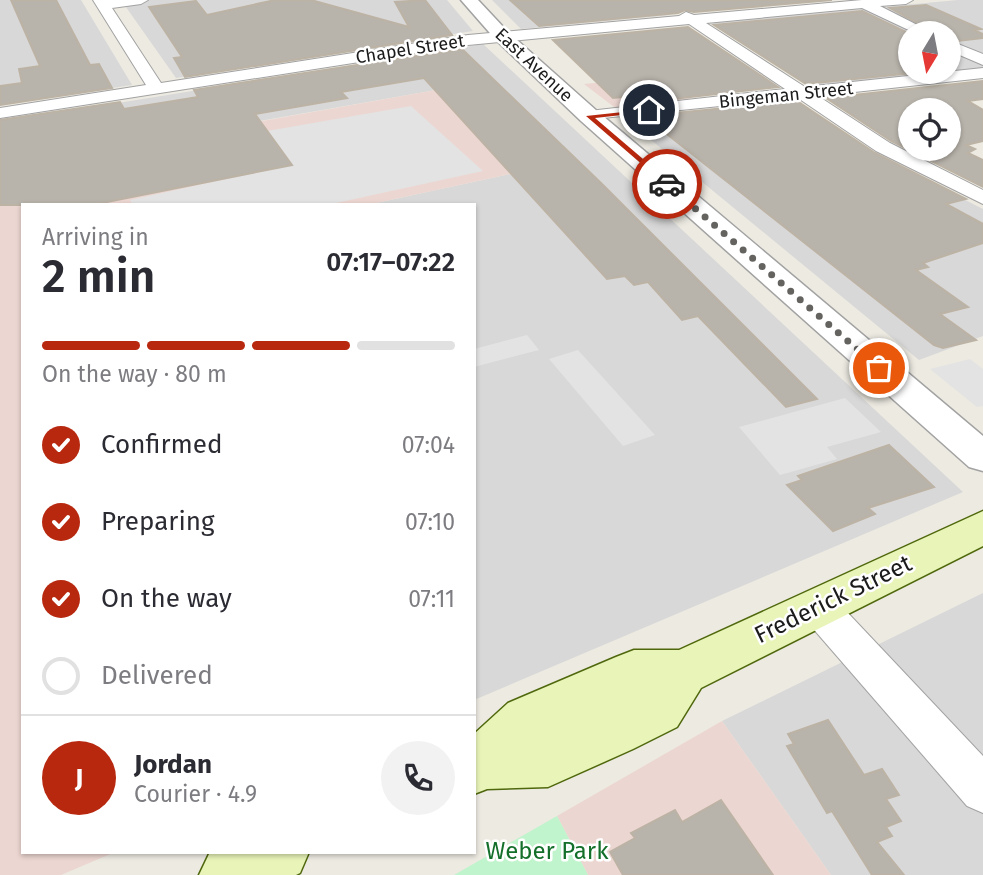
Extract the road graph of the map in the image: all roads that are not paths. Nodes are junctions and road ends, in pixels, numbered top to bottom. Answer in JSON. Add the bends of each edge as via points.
{"nodes":[{"id":1,"x":141,"y":0,"type":"edge"},
{"id":2,"x":469,"y":0,"type":"edge"},
{"id":3,"x":662,"y":0,"type":"edge"},
{"id":4,"x":906,"y":0,"type":"edge"},
{"id":5,"x":102,"y":2,"type":"edge"},
{"id":6,"x":860,"y":2,"type":"edge"},
{"id":7,"x":691,"y":20,"type":"junction"},
{"id":8,"x":900,"y":21,"type":"edge"},
{"id":9,"x":502,"y":36,"type":"junction"},
{"id":10,"x":961,"y":50,"type":"edge"},
{"id":11,"x":983,"y":60,"type":"edge"},
{"id":12,"x":983,"y":72,"type":"edge"},
{"id":13,"x":156,"y":88,"type":"junction"},
{"id":14,"x":801,"y":94,"type":"junction"},
{"id":15,"x":0,"y":113,"type":"edge"},
{"id":16,"x":589,"y":116,"type":"junction"},
{"id":17,"x":983,"y":198,"type":"edge"},
{"id":18,"x":983,"y":457,"type":"edge"},
{"id":19,"x":983,"y":527,"type":"edge"},
{"id":20,"x":817,"y":606,"type":"junction"},
{"id":21,"x":479,"y":764,"type":"edge"},
{"id":22,"x":983,"y":790,"type":"edge"},
{"id":23,"x":275,"y":854,"type":"edge"},
{"id":24,"x":229,"y":875,"type":"edge"}],
"edges":[{"from":1,"to":5,"type":"street"},
{"from":2,"to":9,"type":"street","name":"East Avenue"},
{"from":3,"to":7,"type":"street"},
{"from":4,"to":6,"type":"street","name":"Chapel Street"},
{"from":5,"to":13,"type":"street"},
{"from":6,"to":7,"type":"street","name":"Chapel Street"},
{"from":6,"to":8,"type":"street"},
{"from":7,"to":9,"type":"street","name":"Chapel Street"},
{"from":7,"to":14,"type":"street"},
{"from":9,"to":13,"type":"street","name":"Chapel Street"},
{"from":9,"to":16,"type":"street","name":"East Avenue"},
{"from":10,"to":11,"type":"street"},
{"from":12,"to":14,"type":"street","name":"Bingeman Street"},
{"from":13,"to":15,"type":"street","name":"Chapel Street"},
{"from":14,"to":16,"type":"street","name":"Bingeman Street"},
{"from":14,"to":17,"type":"street","via":[[883,148]]},
{"from":16,"to":18,"type":"street","name":"East Avenue"},
{"from":19,"to":20,"type":"main road","name":"Frederick Street"},
{"from":20,"to":21,"type":"main road","name":"Frederick Street","via":[[683,672],[659,710],[548,760]]},
{"from":20,"to":22,"type":"street"},
{"from":23,"to":24,"type":"main road"}]}
